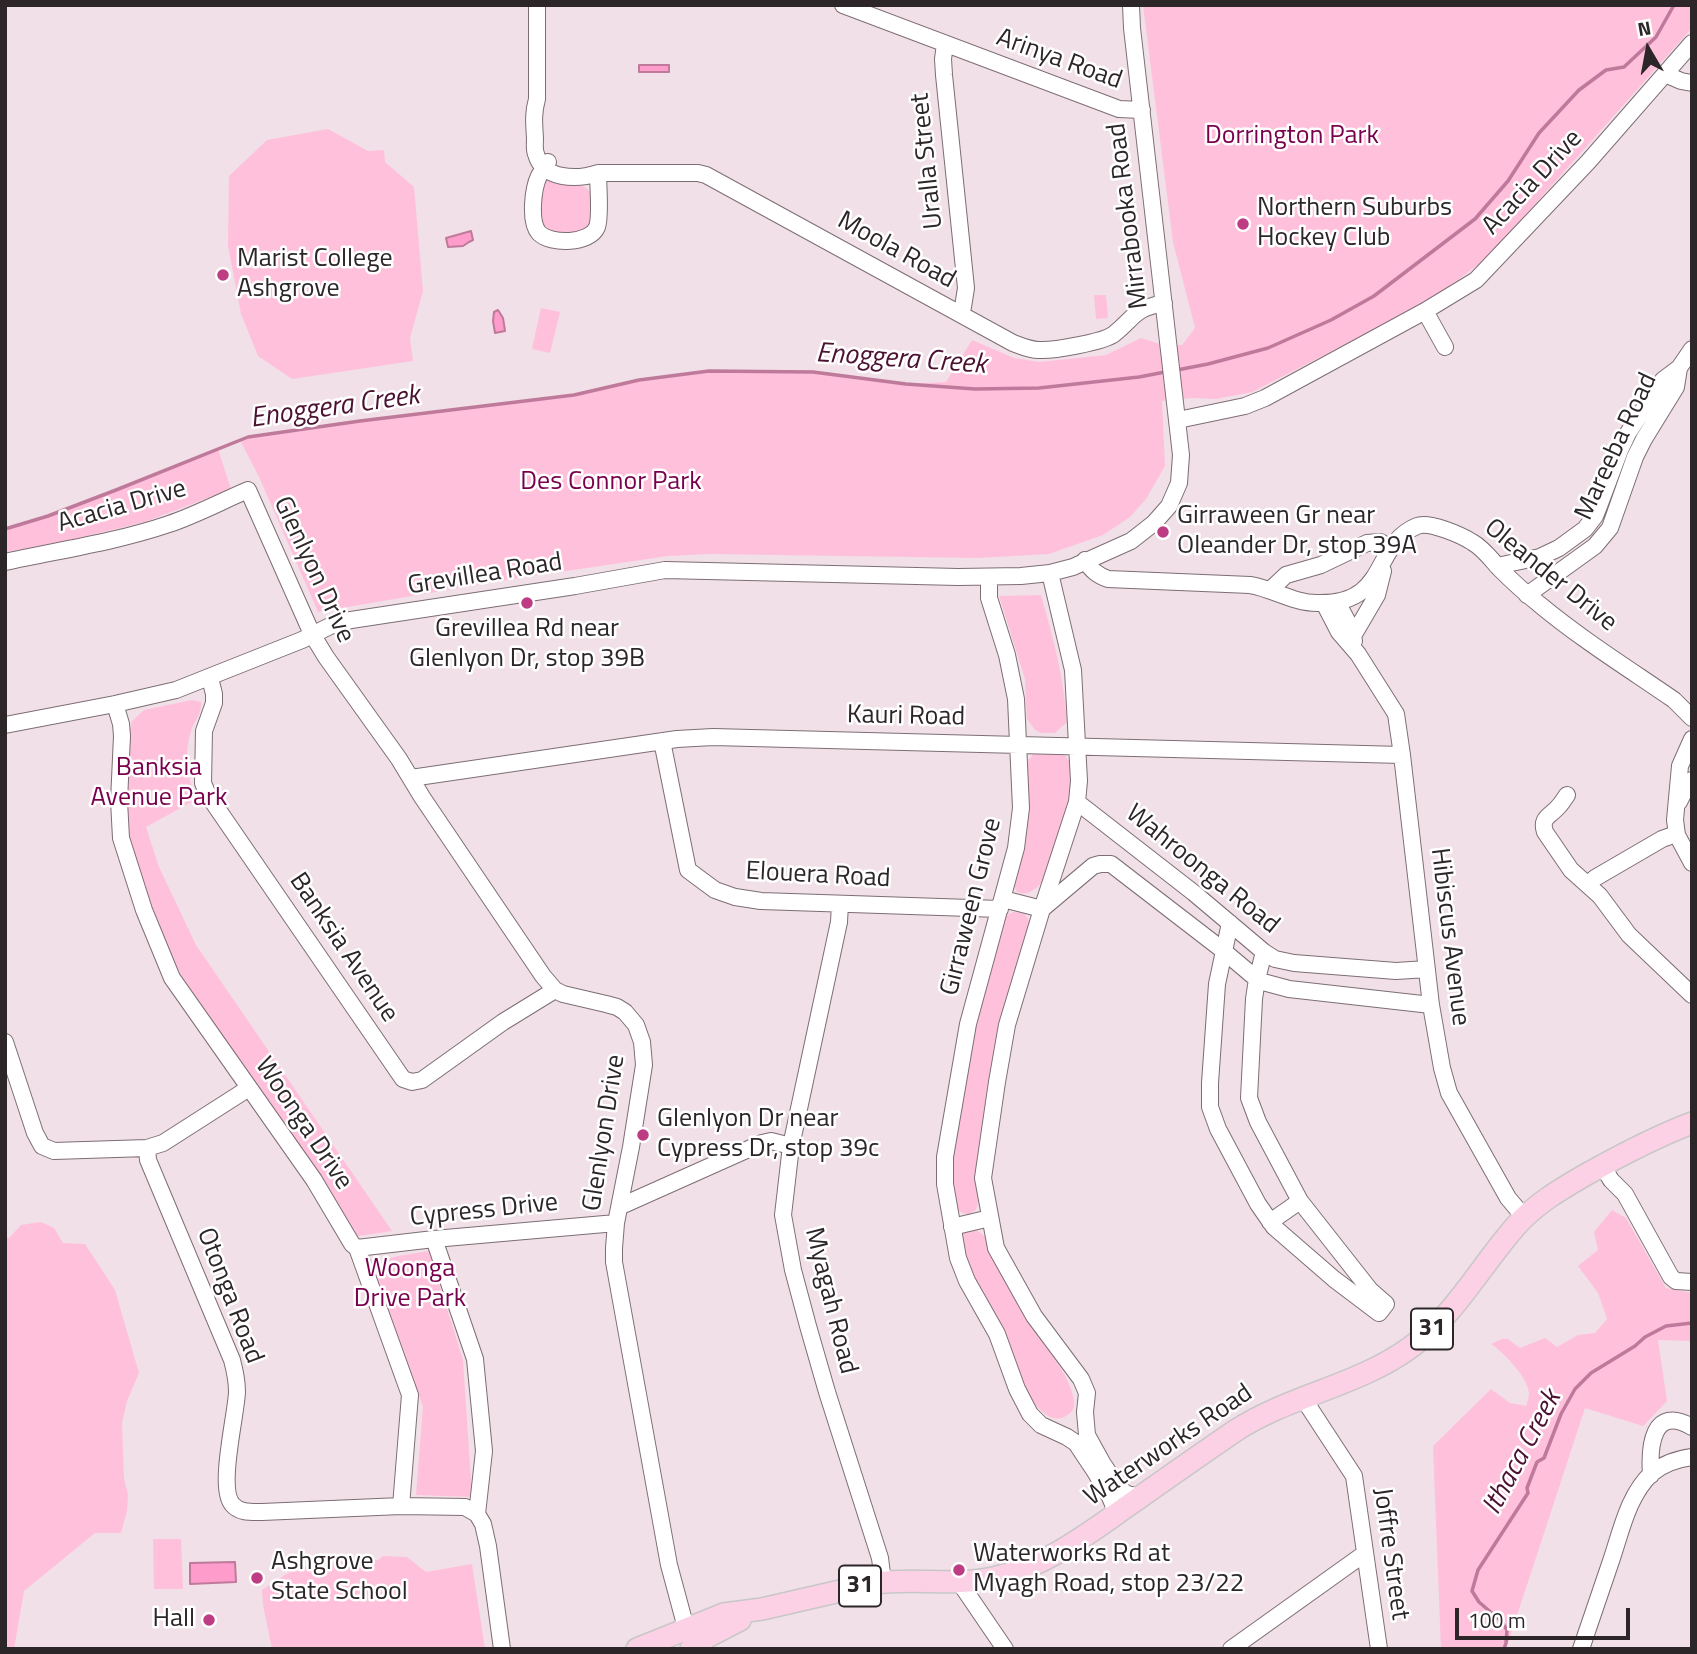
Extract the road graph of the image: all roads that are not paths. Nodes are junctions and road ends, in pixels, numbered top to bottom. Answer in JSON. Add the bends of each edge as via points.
{"nodes":[{"id":1,"x":537,"y":5,"type":"edge"},
{"id":2,"x":844,"y":5,"type":"edge"},
{"id":3,"x":1131,"y":5,"type":"edge"},
{"id":4,"x":1692,"y":43,"type":"edge"},
{"id":5,"x":946,"y":44,"type":"junction"},
{"id":6,"x":1665,"y":74,"type":"junction"},
{"id":7,"x":1692,"y":83,"type":"edge"},
{"id":8,"x":1142,"y":110,"type":"junction"},
{"id":9,"x":546,"y":165,"type":"junction"},
{"id":10,"x":598,"y":173,"type":"junction"},
{"id":11,"x":1164,"y":303,"type":"junction"},
{"id":12,"x":1425,"y":310,"type":"junction"},
{"id":13,"x":960,"y":314,"type":"junction"},
{"id":14,"x":1444,"y":347,"type":"dead end"},
{"id":15,"x":1692,"y":349,"type":"edge"},
{"id":16,"x":1679,"y":368,"type":"junction"},
{"id":17,"x":1178,"y":420,"type":"junction"},
{"id":18,"x":248,"y":490,"type":"joint"},
{"id":19,"x":1388,"y":553,"type":"junction"},
{"id":20,"x":1085,"y":560,"type":"junction"},
{"id":21,"x":5,"y":562,"type":"edge"},
{"id":22,"x":1497,"y":566,"type":"junction"},
{"id":23,"x":1050,"y":573,"type":"junction"},
{"id":24,"x":989,"y":577,"type":"junction"},
{"id":25,"x":1270,"y":590,"type":"junction"},
{"id":26,"x":1527,"y":595,"type":"junction"},
{"id":27,"x":1331,"y":602,"type":"junction"},
{"id":28,"x":312,"y":634,"type":"junction"},
{"id":29,"x":1353,"y":636,"type":"junction"},
{"id":30,"x":1358,"y":654,"type":"junction"},
{"id":31,"x":209,"y":678,"type":"junction"},
{"id":32,"x":1674,"y":700,"type":"junction"},
{"id":33,"x":115,"y":704,"type":"junction"},
{"id":34,"x":1692,"y":706,"type":"edge"},
{"id":35,"x":1692,"y":718,"type":"edge"},
{"id":36,"x":5,"y":725,"type":"edge"},
{"id":37,"x":1692,"y":739,"type":"edge"},
{"id":38,"x":662,"y":741,"type":"junction"},
{"id":39,"x":1018,"y":744,"type":"junction"},
{"id":40,"x":1078,"y":746,"type":"junction"},
{"id":41,"x":1402,"y":755,"type":"junction"},
{"id":42,"x":411,"y":778,"type":"junction"},
{"id":43,"x":1692,"y":780,"type":"edge"},
{"id":44,"x":1567,"y":796,"type":"dead end"},
{"id":45,"x":1077,"y":802,"type":"junction"},
{"id":46,"x":1676,"y":807,"type":"junction"},
{"id":47,"x":1676,"y":834,"type":"junction"},
{"id":48,"x":1692,"y":863,"type":"edge"},
{"id":49,"x":1588,"y":884,"type":"junction"},
{"id":50,"x":840,"y":904,"type":"junction"},
{"id":51,"x":1002,"y":904,"type":"junction"},
{"id":52,"x":1042,"y":909,"type":"junction"},
{"id":53,"x":1230,"y":923,"type":"junction"},
{"id":54,"x":1224,"y":951,"type":"junction"},
{"id":55,"x":1264,"y":952,"type":"junction"},
{"id":56,"x":1427,"y":969,"type":"junction"},
{"id":57,"x":1257,"y":979,"type":"junction"},
{"id":58,"x":555,"y":990,"type":"junction"},
{"id":59,"x":1692,"y":995,"type":"edge"},
{"id":60,"x":1431,"y":1005,"type":"junction"},
{"id":61,"x":5,"y":1042,"type":"edge"},
{"id":62,"x":249,"y":1088,"type":"junction"},
{"id":63,"x":1692,"y":1123,"type":"edge"},
{"id":64,"x":791,"y":1146,"type":"junction"},
{"id":65,"x":147,"y":1148,"type":"junction"},
{"id":66,"x":1602,"y":1166,"type":"junction"},
{"id":67,"x":1300,"y":1201,"type":"junction"},
{"id":68,"x":621,"y":1206,"type":"junction"},
{"id":69,"x":1524,"y":1217,"type":"junction"},
{"id":70,"x":990,"y":1218,"type":"junction"},
{"id":71,"x":616,"y":1223,"type":"junction"},
{"id":72,"x":1270,"y":1223,"type":"junction"},
{"id":73,"x":952,"y":1227,"type":"junction"},
{"id":74,"x":434,"y":1239,"type":"junction"},
{"id":75,"x":357,"y":1248,"type":"junction"},
{"id":76,"x":1357,"y":1273,"type":"junction"},
{"id":77,"x":1692,"y":1282,"type":"edge"},
{"id":78,"x":1350,"y":1292,"type":"junction"},
{"id":79,"x":1303,"y":1398,"type":"junction"},
{"id":80,"x":1086,"y":1405,"type":"junction"},
{"id":81,"x":1041,"y":1425,"type":"junction"},
{"id":82,"x":1692,"y":1427,"type":"edge"},
{"id":83,"x":1692,"y":1457,"type":"edge"},
{"id":84,"x":1099,"y":1467,"type":"junction"},
{"id":85,"x":1651,"y":1475,"type":"junction"},
{"id":86,"x":1141,"y":1497,"type":"junction"},
{"id":87,"x":401,"y":1506,"type":"junction"},
{"id":88,"x":477,"y":1514,"type":"junction"},
{"id":89,"x":1117,"y":1514,"type":"junction"},
{"id":90,"x":1364,"y":1554,"type":"junction"},
{"id":91,"x":883,"y":1582,"type":"junction"},
{"id":92,"x":960,"y":1583,"type":"junction"},
{"id":93,"x":690,"y":1641,"type":"edge"},
{"id":94,"x":1002,"y":1647,"type":"edge"},
{"id":95,"x":502,"y":1649,"type":"edge"},
{"id":96,"x":637,"y":1649,"type":"edge"},
{"id":97,"x":1231,"y":1649,"type":"edge"},
{"id":98,"x":1379,"y":1649,"type":"edge"},
{"id":99,"x":1581,"y":1649,"type":"edge"}],
"edges":[{"from":1,"to":9,"type":"street","via":[[533,122],[536,157]]},
{"from":2,"to":5,"type":"street","name":"Arinya Road"},
{"from":3,"to":8,"type":"street","name":"Mirrabooka Road"},
{"from":4,"to":6,"type":"street","name":"Acacia Drive"},
{"from":5,"to":8,"type":"street","name":"Arinya Road","via":[[1119,109]]},
{"from":5,"to":13,"type":"street","name":"Uralla Street","via":[[944,75],[966,288]]},
{"from":6,"to":7,"type":"street"},
{"from":6,"to":12,"type":"street","name":"Acacia Drive","via":[[1476,280]]},
{"from":8,"to":11,"type":"street","name":"Mirrabooka Road"},
{"from":9,"to":10,"type":"street","name":"Moola Road","via":[[559,176]]},
{"from":9,"to":10,"type":"street","via":[[536,185],[535,226],[542,236],[558,240],[587,238],[597,227]]},
{"from":10,"to":13,"type":"street","name":"Moola Road","via":[[704,174]]},
{"from":11,"to":13,"type":"street","name":"Moola Road","via":[[1137,312],[1105,339],[1041,351],[1013,343]]},
{"from":11,"to":17,"type":"street","name":"Mirrabooka Road"},
{"from":12,"to":14,"type":"street"},
{"from":12,"to":17,"type":"street","name":"Acacia Drive","via":[[1265,398]]},
{"from":15,"to":16,"type":"street","name":"Mareeba Road"},
{"from":16,"to":22,"type":"street","name":"Mareeba Road","via":[[1663,380],[1628,433],[1595,516],[1585,528],[1559,548]]},
{"from":16,"to":26,"type":"street","name":"Mareeba Road","via":[[1676,387],[1635,457],[1610,528],[1595,545]]},
{"from":17,"to":20,"type":"street","via":[[1179,484],[1169,506],[1131,541]]},
{"from":18,"to":21,"type":"street","name":"Acacia Drive","via":[[170,524]]},
{"from":18,"to":28,"type":"street","name":"Glenlyon Drive"},
{"from":19,"to":22,"type":"street","name":"Oleander Drive","via":[[1415,527],[1430,525],[1472,542]]},
{"from":19,"to":25,"type":"street","via":[[1380,542],[1365,544],[1286,575]]},
{"from":19,"to":27,"type":"street","name":"Oleander Drive","via":[[1368,586],[1353,597]]},
{"from":19,"to":29,"type":"street","via":[[1377,595]]},
{"from":20,"to":23,"type":"street"},
{"from":20,"to":25,"type":"street","via":[[1098,576],[1108,579]]},
{"from":22,"to":26,"type":"street","name":"Oleander Drive"},
{"from":23,"to":24,"type":"street"},
{"from":23,"to":40,"type":"street","name":"Girraween Grove","via":[[1073,670]]},
{"from":24,"to":28,"type":"street","name":"Grevillea Road","via":[[665,570],[368,617]]},
{"from":24,"to":39,"type":"street","name":"Girraween Grove","via":[[989,598],[1016,699]]},
{"from":25,"to":27,"type":"street","via":[[1300,601]]},
{"from":26,"to":32,"type":"street","name":"Oleander Drive"},
{"from":27,"to":29,"type":"street","name":"Hibiscus Avenue"},
{"from":27,"to":30,"type":"street","name":"Hibiscus Avenue","via":[[1339,632]]},
{"from":28,"to":31,"type":"street","name":"Grevillea Road"},
{"from":28,"to":42,"type":"street","name":"Glenlyon Drive"},
{"from":29,"to":30,"type":"street","name":"Hibiscus Avenue"},
{"from":30,"to":41,"type":"street","name":"Hibiscus Avenue","via":[[1396,713]]},
{"from":31,"to":33,"type":"street","name":"Grevillea Road"},
{"from":31,"to":58,"type":"street","name":"Banksia Avenue","via":[[214,704],[204,731],[203,783],[208,795],[403,1079],[422,1080]]},
{"from":32,"to":34,"type":"street","name":"Oleander Drive"},
{"from":32,"to":35,"type":"street","name":"Oleander Drive"},
{"from":33,"to":36,"type":"street","name":"Grevillea Road"},
{"from":33,"to":62,"type":"street","name":"Woonga Drive","via":[[122,736],[121,838],[144,910],[172,978]]},
{"from":37,"to":46,"type":"street","via":[[1680,766]]},
{"from":38,"to":39,"type":"street","name":"Kauri Road","via":[[740,737]]},
{"from":38,"to":42,"type":"street","name":"Kauri Road"},
{"from":38,"to":50,"type":"street","name":"Elouera Road","via":[[688,870],[715,890],[735,897]]},
{"from":39,"to":40,"type":"street","name":"Kauri Road"},
{"from":39,"to":51,"type":"street","name":"Girraween Grove","via":[[1021,808]]},
{"from":40,"to":41,"type":"street","name":"Kauri Road"},
{"from":40,"to":45,"type":"street","name":"Girraween Grove"},
{"from":41,"to":56,"type":"street","name":"Hibiscus Avenue"},
{"from":42,"to":58,"type":"street","name":"Glenlyon Drive"},
{"from":43,"to":46,"type":"street"},
{"from":44,"to":49,"type":"street","via":[[1543,827],[1571,870]]},
{"from":45,"to":52,"type":"street","name":"Girraween Grove"},
{"from":45,"to":53,"type":"street","name":"Wahroonga Road"},
{"from":46,"to":47,"type":"street"},
{"from":47,"to":48,"type":"street"},
{"from":47,"to":49,"type":"street"},
{"from":49,"to":59,"type":"street","via":[[1634,940]]},
{"from":50,"to":51,"type":"street","name":"Elouera Road"},
{"from":50,"to":64,"type":"street","name":"Myagah Road"},
{"from":51,"to":52,"type":"street","name":"Elouera Road"},
{"from":51,"to":73,"type":"street","name":"Girraween Grove","via":[[968,1024],[945,1157]]},
{"from":52,"to":54,"type":"street","name":"Wahroonga Road","via":[[1093,866],[1111,864]]},
{"from":52,"to":70,"type":"street","name":"Girraween Grove","via":[[1007,1025],[997,1082],[983,1178]]},
{"from":53,"to":54,"type":"street"},
{"from":53,"to":55,"type":"street","name":"Wahroonga Road"},
{"from":54,"to":57,"type":"street","name":"Wahroonga Road"},
{"from":54,"to":72,"type":"street","via":[[1217,984],[1210,1107]]},
{"from":55,"to":56,"type":"street","name":"Wahroonga Road","via":[[1294,963]]},
{"from":55,"to":57,"type":"street"},
{"from":56,"to":60,"type":"street","name":"Hibiscus Avenue"},
{"from":57,"to":60,"type":"street","name":"Wahroonga Road","via":[[1289,989]]},
{"from":57,"to":67,"type":"street","via":[[1249,1098]]},
{"from":58,"to":68,"type":"street","name":"Glenlyon Drive","via":[[617,1007],[640,1034],[644,1065]]},
{"from":60,"to":69,"type":"street","name":"Hibiscus Avenue","via":[[1449,1093]]},
{"from":61,"to":65,"type":"street","via":[[42,1146],[54,1151]]},
{"from":62,"to":65,"type":"street","via":[[163,1143]]},
{"from":62,"to":75,"type":"street","name":"Woonga Drive"},
{"from":63,"to":66,"type":"main road","name":"Waterworks Road","number":"31","via":[[1650,1139]]},
{"from":64,"to":68,"type":"street","via":[[762,1143]]},
{"from":64,"to":91,"type":"street","name":"Myagah Road","via":[[783,1214],[793,1270],[880,1558]]},
{"from":65,"to":87,"type":"street","name":"Otonga Road","via":[[237,1379],[226,1480],[232,1504],[242,1511],[262,1512]]},
{"from":66,"to":69,"type":"main road","name":"Waterworks Road","number":"31","via":[[1551,1195]]},
{"from":66,"to":77,"type":"street","via":[[1625,1194],[1671,1277]]},
{"from":67,"to":72,"type":"street"},
{"from":67,"to":76,"type":"street"},
{"from":68,"to":71,"type":"street","name":"Glenlyon Drive"},
{"from":69,"to":79,"type":"main road","name":"Waterworks Road","number":"31","via":[[1425,1336],[1374,1369]]},
{"from":70,"to":73,"type":"street"},
{"from":70,"to":80,"type":"street","name":"Girraween Grove","via":[[996,1248],[1034,1316],[1081,1379]]},
{"from":71,"to":74,"type":"street","name":"Cypress Drive"},
{"from":71,"to":93,"type":"street","name":"Glenlyon Drive","via":[[616,1279],[672,1581]]},
{"from":72,"to":78,"type":"street"},
{"from":73,"to":81,"type":"street","name":"Girraween Grove","via":[[967,1281],[1000,1340],[1021,1398]]},
{"from":74,"to":75,"type":"street","name":"Cypress Drive"},
{"from":74,"to":88,"type":"street","via":[[475,1359],[484,1451]]},
{"from":75,"to":87,"type":"street","name":"Woonga Drive","via":[[410,1395]]},
{"from":76,"to":78,"type":"street"},
{"from":76,"to":78,"type":"street","via":[[1386,1304],[1379,1313]]},
{"from":79,"to":86,"type":"main road","name":"Waterworks Road","number":"31","via":[[1245,1424]]},
{"from":79,"to":90,"type":"street","name":"Joffre Street","via":[[1354,1476]]},
{"from":80,"to":81,"type":"street","via":[[1073,1425],[1056,1429]]},
{"from":80,"to":84,"type":"street","name":"Girraween Grove","via":[[1087,1435]]},
{"from":81,"to":84,"type":"street","name":"Girraween Grove","via":[[1076,1443]]},
{"from":82,"to":85,"type":"street","via":[[1677,1421],[1659,1426],[1652,1440]]},
{"from":83,"to":85,"type":"street","via":[[1664,1465]]},
{"from":84,"to":86,"type":"street","name":"Girraween Grove","via":[[1121,1490]]},
{"from":84,"to":89,"type":"street","name":"Girraween Grove"},
{"from":85,"to":99,"type":"street","via":[[1627,1515]]},
{"from":86,"to":89,"type":"main road","name":"Waterworks Road","number":"31"},
{"from":87,"to":88,"type":"street","via":[[465,1507]]},
{"from":88,"to":95,"type":"street","via":[[488,1546]]},
{"from":89,"to":92,"type":"main road","name":"Waterworks Road","number":"31","via":[[1037,1564]]},
{"from":90,"to":97,"type":"street"},
{"from":90,"to":98,"type":"street","name":"Joffre Street"},
{"from":91,"to":92,"type":"main road","name":"Waterworks Road","number":"31"},
{"from":91,"to":93,"type":"main road","name":"Waterworks Road","number":"31","via":[[762,1609]]},
{"from":92,"to":94,"type":"street"},
{"from":93,"to":96,"type":"main road","number":"31"}]}
